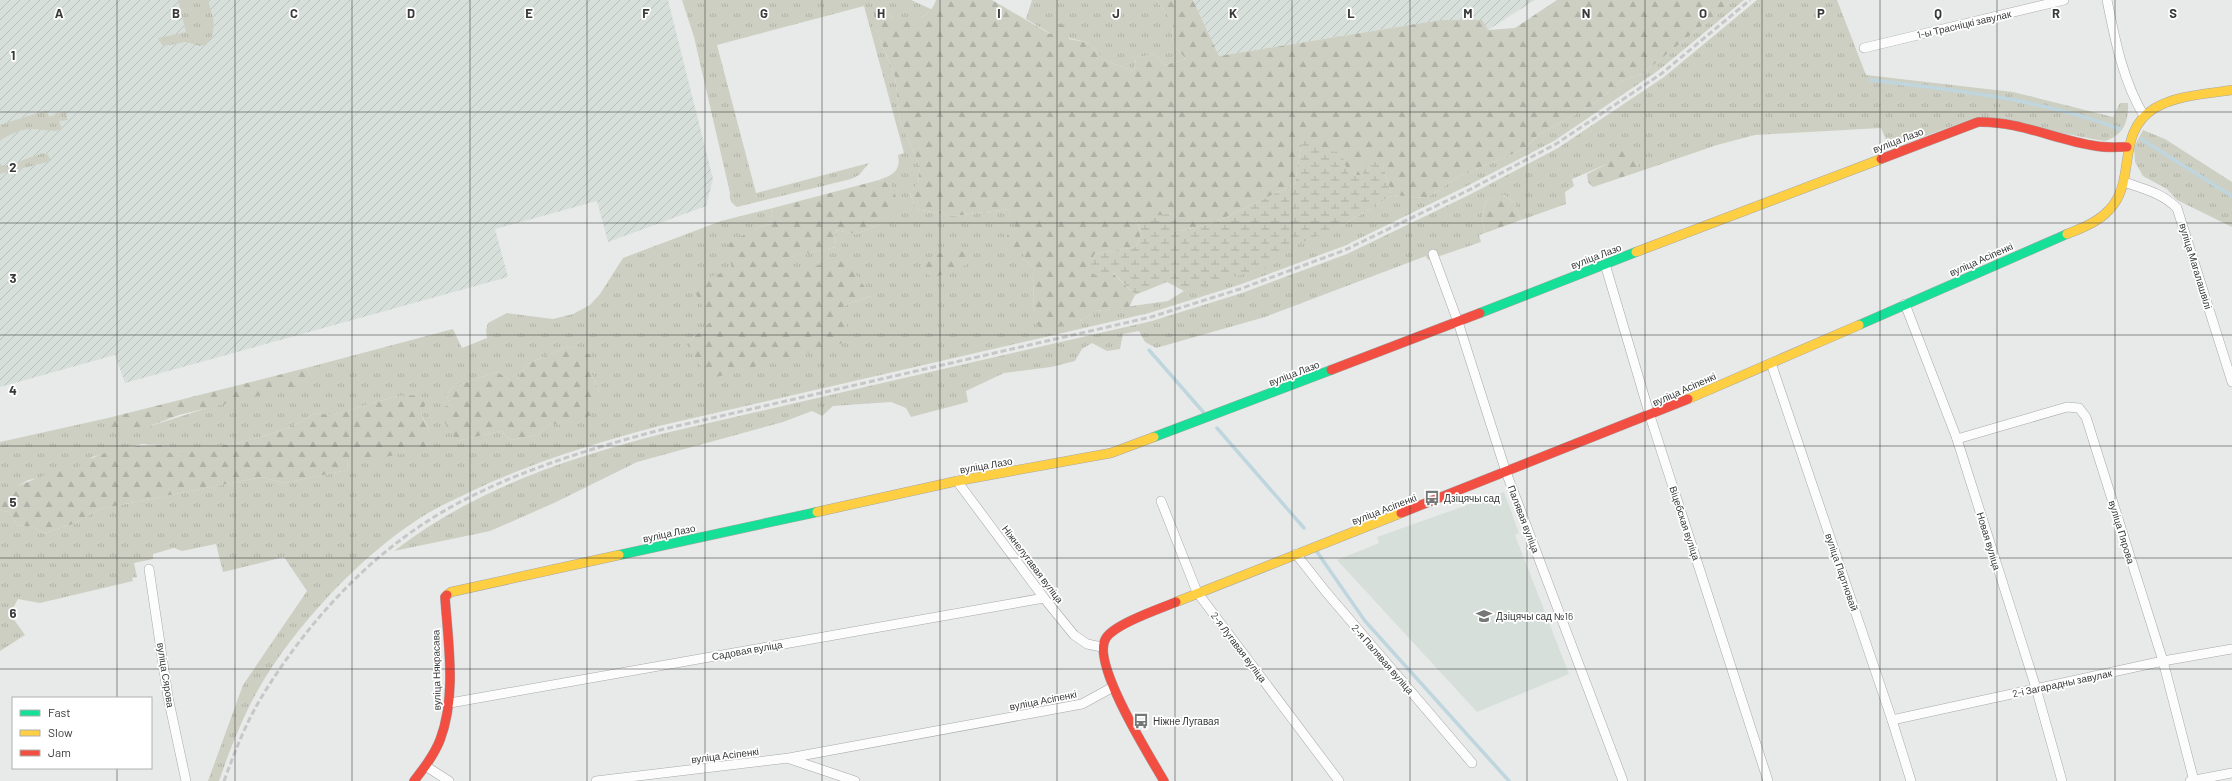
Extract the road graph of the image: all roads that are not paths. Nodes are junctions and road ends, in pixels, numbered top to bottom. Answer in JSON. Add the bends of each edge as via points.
{"nodes":[{"id":1,"x":2064,"y":0,"type":"edge"},
{"id":2,"x":2107,"y":0,"type":"edge"},
{"id":3,"x":1864,"y":48,"type":"dead end"},
{"id":4,"x":2232,"y":90,"type":"edge"},
{"id":5,"x":2144,"y":116,"type":"junction"},
{"id":6,"x":2127,"y":147,"type":"junction"},
{"id":7,"x":2124,"y":182,"type":"junction"},
{"id":8,"x":1433,"y":254,"type":"dead end"},
{"id":9,"x":1605,"y":264,"type":"junction"},
{"id":10,"x":1905,"y":304,"type":"junction"},
{"id":11,"x":1458,"y":322,"type":"junction"},
{"id":12,"x":1771,"y":363,"type":"junction"},
{"id":13,"x":2232,"y":382,"type":"edge"},
{"id":14,"x":1650,"y":416,"type":"junction"},
{"id":15,"x":1957,"y":439,"type":"junction"},
{"id":16,"x":1506,"y":472,"type":"junction"},
{"id":17,"x":957,"y":481,"type":"junction"},
{"id":18,"x":1161,"y":501,"type":"dead end"},
{"id":19,"x":1296,"y":554,"type":"junction"},
{"id":20,"x":149,"y":569,"type":"dead end"},
{"id":21,"x":1197,"y":592,"type":"junction"},
{"id":22,"x":445,"y":597,"type":"joint"},
{"id":23,"x":1044,"y":598,"type":"junction"},
{"id":24,"x":1102,"y":647,"type":"junction"},
{"id":25,"x":2232,"y":649,"type":"edge"},
{"id":26,"x":2163,"y":661,"type":"junction"},
{"id":27,"x":1113,"y":687,"type":"junction"},
{"id":28,"x":2036,"y":688,"type":"junction"},
{"id":29,"x":450,"y":703,"type":"junction"},
{"id":30,"x":1892,"y":720,"type":"junction"},
{"id":31,"x":789,"y":758,"type":"junction"},
{"id":32,"x":1472,"y":763,"type":"dead end"},
{"id":33,"x":427,"y":767,"type":"junction"},
{"id":34,"x":2232,"y":773,"type":"edge"},
{"id":35,"x":654,"y":774,"type":"junction"},
{"id":36,"x":186,"y":781,"type":"edge"},
{"id":37,"x":414,"y":781,"type":"edge"},
{"id":38,"x":449,"y":781,"type":"edge"},
{"id":39,"x":596,"y":781,"type":"edge"},
{"id":40,"x":665,"y":781,"type":"edge"},
{"id":41,"x":855,"y":781,"type":"edge"},
{"id":42,"x":1164,"y":781,"type":"edge"},
{"id":43,"x":1339,"y":781,"type":"edge"},
{"id":44,"x":1623,"y":781,"type":"edge"},
{"id":45,"x":1768,"y":781,"type":"edge"},
{"id":46,"x":1911,"y":781,"type":"edge"},
{"id":47,"x":2062,"y":781,"type":"edge"},
{"id":48,"x":2193,"y":781,"type":"edge"}],
"edges":[{"from":1,"to":3,"type":"street","name":"1-ы Трасніцкі завулак"},
{"from":2,"to":5,"type":"street","via":[[2117,48],[2134,100]]},
{"from":4,"to":5,"type":"street","name":"вуліца Асіпенкі","via":[[2170,102]]},
{"from":5,"to":6,"type":"street","name":"вуліца Асіпенкі","via":[[2136,126]]},
{"from":6,"to":7,"type":"street","name":"вуліца Асіпенкі"},
{"from":6,"to":9,"type":"street","name":"вуліца Лазо","via":[[2091,146],[2030,128],[1990,120],[1978,122]]},
{"from":7,"to":10,"type":"street","name":"вуліца Асіпенкі","via":[[2120,197],[2112,208],[2093,223]]},
{"from":7,"to":13,"type":"street","name":"вуліца Магалашвілі","via":[[2158,193],[2177,208]]},
{"from":8,"to":11,"type":"street","name":"Палявая вуліца"},
{"from":9,"to":11,"type":"street","name":"вуліца Лазо"},
{"from":9,"to":14,"type":"street","name":"Віцебская вуліца"},
{"from":10,"to":12,"type":"street","name":"вуліца Асіпенкі"},
{"from":10,"to":15,"type":"street","name":"Новая вуліца"},
{"from":11,"to":16,"type":"street","name":"Палявая вуліца"},
{"from":11,"to":17,"type":"street","name":"вуліца Лазо","via":[[1111,453]]},
{"from":12,"to":14,"type":"street","name":"вуліца Асіпенкі"},
{"from":12,"to":30,"type":"street","name":"вуліца Партновай"},
{"from":14,"to":16,"type":"street","name":"вуліца Асіпенкі"},
{"from":14,"to":45,"type":"street","name":"Віцебская вуліца"},
{"from":15,"to":26,"type":"street","name":"вуліца Пярова","via":[[2067,407],[2079,408],[2086,417]]},
{"from":15,"to":28,"type":"street","name":"Новая вуліца"},
{"from":16,"to":19,"type":"street","name":"вуліца Асіпенкі"},
{"from":16,"to":44,"type":"street","name":"Палявая вуліца"},
{"from":17,"to":22,"type":"street","name":"вуліца Лазо","via":[[451,592]]},
{"from":17,"to":23,"type":"street","name":"Ніжнелугавая вуліца"},
{"from":18,"to":21,"type":"street","name":"2-я Лугавая вуліца"},
{"from":19,"to":21,"type":"street","name":"вуліца Асіпенкі"},
{"from":19,"to":32,"type":"street","name":"2-я Палявая вуліца"},
{"from":20,"to":36,"type":"street","name":"вуліца Сярова","via":[[168,697]]},
{"from":21,"to":24,"type":"street","name":"вуліца Асіпенкі","via":[[1115,629],[1105,638]]},
{"from":21,"to":43,"type":"street","name":"2-я Лугавая вуліца"},
{"from":22,"to":29,"type":"street","name":"вуліца Някрасава"},
{"from":23,"to":24,"type":"street","name":"Ніжнелугавая вуліца","via":[[1074,634],[1086,644]]},
{"from":23,"to":29,"type":"street","name":"Садовая вуліца"},
{"from":24,"to":27,"type":"street","via":[[1105,667]]},
{"from":25,"to":26,"type":"street","name":"2-і Загарадны завулак"},
{"from":26,"to":28,"type":"street","name":"2-і Загарадны завулак"},
{"from":26,"to":48,"type":"street","name":"вуліца Пярова"},
{"from":27,"to":31,"type":"street","name":"вуліца Асіпенкі","via":[[1082,704]]},
{"from":27,"to":42,"type":"street"},
{"from":28,"to":30,"type":"street","name":"2-і Загарадны завулак"},
{"from":28,"to":47,"type":"street","name":"Новая вуліца"},
{"from":29,"to":33,"type":"street","name":"вуліца Някрасава","via":[[444,733]]},
{"from":30,"to":46,"type":"street","name":"вуліца Партновай"},
{"from":31,"to":35,"type":"street","name":"вуліца Асіпенкі"},
{"from":31,"to":41,"type":"street"},
{"from":33,"to":37,"type":"street","name":"вуліца Някрасава"},
{"from":33,"to":38,"type":"street"},
{"from":34,"to":48,"type":"street"},
{"from":35,"to":39,"type":"street","name":"вуліца Асіпенкі"},
{"from":35,"to":40,"type":"street"}]}
